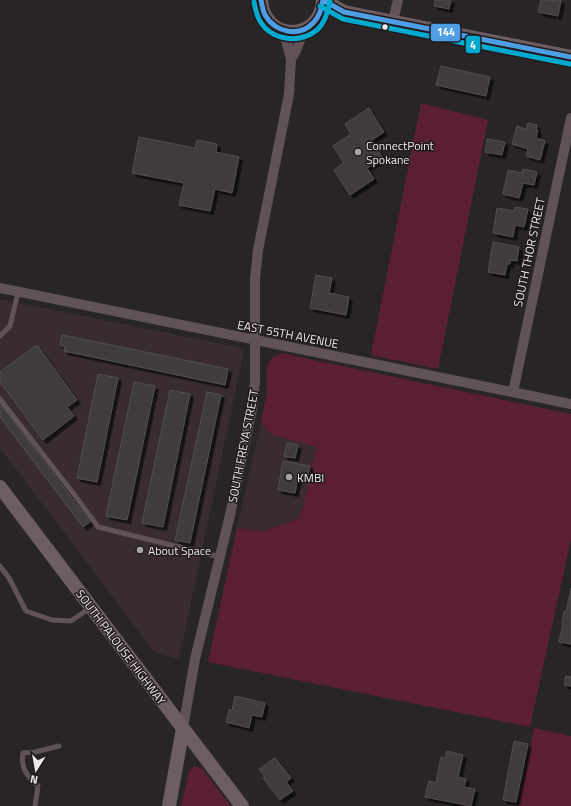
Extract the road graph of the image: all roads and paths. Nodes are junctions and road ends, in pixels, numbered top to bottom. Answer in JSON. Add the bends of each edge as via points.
{"nodes":[{"id":1,"x":261,"y":0,"type":"edge"},
{"id":2,"x":398,"y":0,"type":"edge"},
{"id":3,"x":322,"y":4,"type":"edge"},
{"id":4,"x":393,"y":21,"type":"junction"},
{"id":5,"x":304,"y":30,"type":"junction"},
{"id":6,"x":284,"y":32,"type":"junction"},
{"id":7,"x":571,"y":57,"type":"edge"},
{"id":8,"x":291,"y":59,"type":"junction"},
{"id":9,"x":571,"y":118,"type":"edge"},
{"id":10,"x":0,"y":288,"type":"edge"},
{"id":11,"x":18,"y":292,"type":"junction"},
{"id":12,"x":0,"y":336,"type":"edge"},
{"id":13,"x":256,"y":340,"type":"junction"},
{"id":14,"x":513,"y":392,"type":"junction"},
{"id":15,"x":0,"y":398,"type":"edge"},
{"id":16,"x":571,"y":404,"type":"edge"},
{"id":17,"x":0,"y":487,"type":"edge"},
{"id":18,"x":220,"y":557,"type":"junction"},
{"id":19,"x":0,"y":566,"type":"edge"},
{"id":20,"x":91,"y":608,"type":"junction"},
{"id":21,"x":183,"y":728,"type":"junction"},
{"id":22,"x":59,"y":746,"type":"dead end"},
{"id":23,"x":35,"y":806,"type":"edge"},
{"id":24,"x":169,"y":806,"type":"edge"},
{"id":25,"x":242,"y":806,"type":"edge"}],
"edges":[{"from":1,"to":6,"type":"main road","via":[[265,17]]},
{"from":2,"to":4,"type":"street"},
{"from":3,"to":4,"type":"main road","via":[[333,14],[344,12]]},
{"from":3,"to":5,"type":"main road","via":[[311,26]]},
{"from":4,"to":7,"type":"main road"},
{"from":5,"to":6,"type":"main road"},
{"from":5,"to":8,"type":"street","name":"SOUTH FREYA STREET"},
{"from":6,"to":8,"type":"street","name":"SOUTH FREYA STREET"},
{"from":8,"to":13,"type":"street","name":"SOUTH FREYA STREET","via":[[289,94],[258,250],[254,308]]},
{"from":9,"to":14,"type":"street","name":"SOUTH THOR STREET"},
{"from":10,"to":11,"type":"street","name":"EAST 55TH AVENUE"},
{"from":11,"to":12,"type":"lane","via":[[10,326]]},
{"from":11,"to":13,"type":"street","name":"EAST 55TH AVENUE"},
{"from":13,"to":14,"type":"street","name":"EAST 55TH AVENUE"},
{"from":13,"to":18,"type":"street","name":"SOUTH FREYA STREET","via":[[252,409]]},
{"from":14,"to":16,"type":"street","name":"EAST 55TH AVENUE"},
{"from":15,"to":18,"type":"lane","via":[[98,527]]},
{"from":17,"to":20,"type":"main road","name":"SOUTH PALOUSE HIGHWAY"},
{"from":18,"to":21,"type":"street","name":"SOUTH FREYA STREET","via":[[195,660]]},
{"from":19,"to":20,"type":"lane","via":[[26,611],[52,620],[71,621]]},
{"from":20,"to":21,"type":"main road","name":"SOUTH PALOUSE HIGHWAY"},
{"from":21,"to":24,"type":"main road","name":"SOUTH FREYA STREET"},
{"from":21,"to":25,"type":"main road","name":"SOUTH PALOUSE HIGHWAY"},
{"from":22,"to":23,"type":"lane","via":[[23,753],[24,771],[38,786]]}]}
